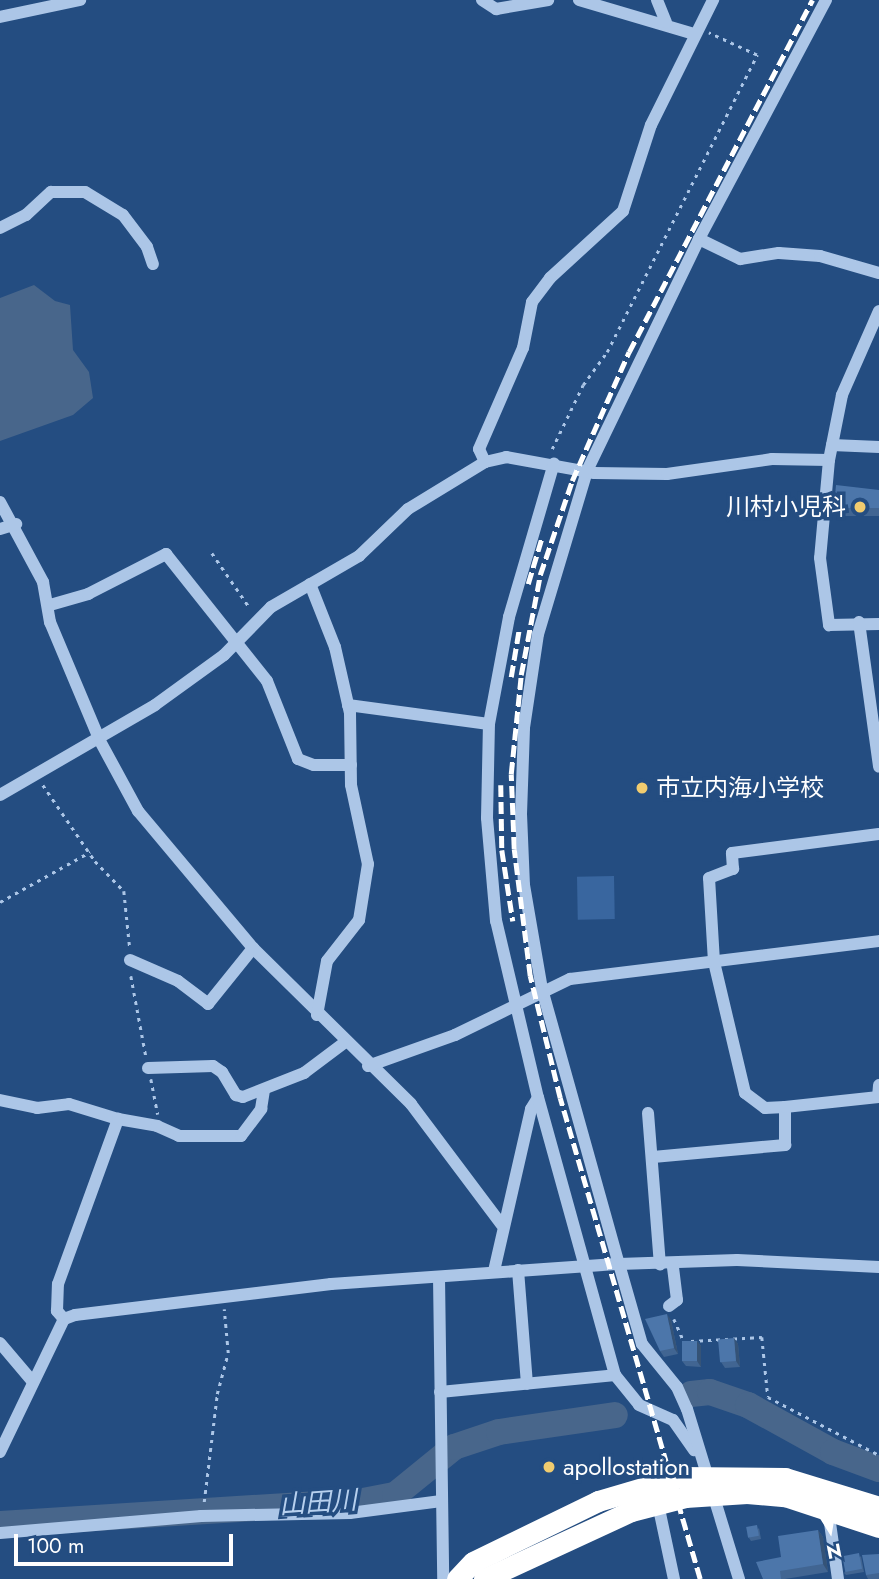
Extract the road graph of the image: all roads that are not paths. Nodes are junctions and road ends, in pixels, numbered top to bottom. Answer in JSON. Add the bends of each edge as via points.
{"nodes":[{"id":1,"x":80,"y":0,"type":"edge"},
{"id":2,"x":482,"y":0,"type":"edge"},
{"id":3,"x":548,"y":0,"type":"edge"},
{"id":4,"x":579,"y":0,"type":"edge"},
{"id":5,"x":657,"y":0,"type":"edge"},
{"id":6,"x":713,"y":0,"type":"edge"},
{"id":7,"x":826,"y":0,"type":"edge"},
{"id":8,"x":0,"y":17,"type":"edge"},
{"id":9,"x":666,"y":22,"type":"junction"},
{"id":10,"x":696,"y":30,"type":"junction"},
{"id":11,"x":0,"y":228,"type":"edge"},
{"id":12,"x":699,"y":239,"type":"junction"},
{"id":13,"x":153,"y":264,"type":"dead end"},
{"id":14,"x":879,"y":273,"type":"edge"},
{"id":15,"x":879,"y":311,"type":"edge"},
{"id":16,"x":832,"y":445,"type":"junction"},
{"id":17,"x":879,"y":447,"type":"edge"},
{"id":18,"x":829,"y":460,"type":"junction"},
{"id":19,"x":485,"y":462,"type":"junction"},
{"id":20,"x":551,"y":462,"type":"junction"},
{"id":21,"x":587,"y":471,"type":"junction"},
{"id":22,"x":0,"y":502,"type":"edge"},
{"id":23,"x":16,"y":524,"type":"junction"},
{"id":24,"x":0,"y":529,"type":"edge"},
{"id":25,"x":310,"y":584,"type":"junction"},
{"id":26,"x":50,"y":606,"type":"junction"},
{"id":27,"x":859,"y":622,"type":"junction"},
{"id":28,"x":879,"y":624,"type":"edge"},
{"id":29,"x":235,"y":643,"type":"junction"},
{"id":30,"x":348,"y":705,"type":"junction"},
{"id":31,"x":489,"y":724,"type":"junction"},
{"id":32,"x":100,"y":741,"type":"junction"},
{"id":33,"x":351,"y":765,"type":"junction"},
{"id":34,"x":879,"y":767,"type":"edge"},
{"id":35,"x":0,"y":795,"type":"edge"},
{"id":36,"x":879,"y":834,"type":"edge"},
{"id":37,"x":879,"y":941,"type":"edge"},
{"id":38,"x":253,"y":948,"type":"junction"},
{"id":39,"x":130,"y":960,"type":"road end"},
{"id":40,"x":715,"y":962,"type":"junction"},
{"id":41,"x":542,"y":989,"type":"junction"},
{"id":42,"x":514,"y":1004,"type":"junction"},
{"id":43,"x":317,"y":1015,"type":"junction"},
{"id":44,"x":345,"y":1043,"type":"junction"},
{"id":45,"x":368,"y":1066,"type":"junction"},
{"id":46,"x":148,"y":1068,"type":"road end"},
{"id":47,"x":879,"y":1085,"type":"edge"},
{"id":48,"x":264,"y":1090,"type":"junction"},
{"id":49,"x":538,"y":1098,"type":"junction"},
{"id":50,"x":0,"y":1100,"type":"edge"},
{"id":51,"x":785,"y":1107,"type":"junction"},
{"id":52,"x":648,"y":1114,"type":"dead end"},
{"id":53,"x":118,"y":1118,"type":"junction"},
{"id":54,"x":653,"y":1157,"type":"junction"},
{"id":55,"x":502,"y":1225,"type":"junction"},
{"id":56,"x":619,"y":1264,"type":"junction"},
{"id":57,"x":667,"y":1265,"type":"junction"},
{"id":58,"x":587,"y":1267,"type":"junction"},
{"id":59,"x":879,"y":1267,"type":"edge"},
{"id":60,"x":518,"y":1270,"type":"junction"},
{"id":61,"x":494,"y":1271,"type":"junction"},
{"id":62,"x":439,"y":1276,"type":"junction"},
{"id":63,"x":669,"y":1306,"type":"road end"},
{"id":64,"x":64,"y":1319,"type":"junction"},
{"id":65,"x":0,"y":1343,"type":"edge"},
{"id":66,"x":615,"y":1375,"type":"junction"},
{"id":67,"x":33,"y":1382,"type":"junction"},
{"id":68,"x":527,"y":1384,"type":"junction"},
{"id":69,"x":439,"y":1392,"type":"junction"},
{"id":70,"x":0,"y":1452,"type":"edge"},
{"id":71,"x":706,"y":1477,"type":"junction"},
{"id":72,"x":441,"y":1501,"type":"junction"},
{"id":73,"x":836,"y":1501,"type":"junction"},
{"id":74,"x":658,"y":1504,"type":"junction"},
{"id":75,"x":879,"y":1507,"type":"edge"},
{"id":76,"x":879,"y":1527,"type":"edge"},
{"id":77,"x":0,"y":1533,"type":"edge"},
{"id":78,"x":443,"y":1579,"type":"edge"},
{"id":79,"x":457,"y":1579,"type":"edge"},
{"id":80,"x":484,"y":1579,"type":"edge"},
{"id":81,"x":674,"y":1579,"type":"edge"},
{"id":82,"x":739,"y":1579,"type":"edge"},
{"id":83,"x":838,"y":1579,"type":"edge"}],
"edges":[{"from":1,"to":8,"type":"street"},
{"from":2,"to":3,"type":"street","via":[[496,9]]},
{"from":4,"to":9,"type":"street"},
{"from":5,"to":9,"type":"street"},
{"from":6,"to":10,"type":"street"},
{"from":7,"to":12,"type":"street"},
{"from":9,"to":10,"type":"street"},
{"from":10,"to":19,"type":"street","via":[[651,125],[623,211],[550,278],[532,302],[523,348],[480,449]]},
{"from":11,"to":13,"type":"street","via":[[26,215],[51,192],[85,192],[123,215],[147,247]]},
{"from":12,"to":14,"type":"street","via":[[740,258],[779,253],[820,256]]},
{"from":12,"to":21,"type":"street"},
{"from":15,"to":16,"type":"street","via":[[842,396]]},
{"from":16,"to":17,"type":"street"},
{"from":16,"to":18,"type":"street"},
{"from":18,"to":21,"type":"street","via":[[772,459],[667,474]]},
{"from":18,"to":27,"type":"street","via":[[820,558],[829,625]]},
{"from":19,"to":20,"type":"street","via":[[506,457]]},
{"from":19,"to":25,"type":"street","via":[[408,509],[359,556]]},
{"from":20,"to":21,"type":"street"},
{"from":20,"to":31,"type":"street","via":[[509,617]]},
{"from":21,"to":41,"type":"street","via":[[538,634],[524,728],[524,885]]},
{"from":22,"to":23,"type":"street"},
{"from":23,"to":24,"type":"street"},
{"from":23,"to":26,"type":"street"},
{"from":25,"to":29,"type":"street"},
{"from":25,"to":30,"type":"street","via":[[335,647]]},
{"from":26,"to":29,"type":"street","via":[[88,594],[166,554]]},
{"from":26,"to":32,"type":"street","via":[[50,622]]},
{"from":27,"to":28,"type":"street"},
{"from":27,"to":34,"type":"street"},
{"from":29,"to":32,"type":"street"},
{"from":29,"to":33,"type":"street","via":[[271,689],[298,759],[314,765]]},
{"from":30,"to":31,"type":"street"},
{"from":30,"to":33,"type":"street"},
{"from":31,"to":42,"type":"street","via":[[490,860],[496,921]]},
{"from":32,"to":35,"type":"street"},
{"from":32,"to":38,"type":"street","via":[[138,811]]},
{"from":33,"to":43,"type":"street","via":[[354,810],[368,864],[359,920],[327,961]]},
{"from":36,"to":40,"type":"street","via":[[732,853],[733,869],[709,878]]},
{"from":37,"to":40,"type":"street"},
{"from":38,"to":39,"type":"street","via":[[208,1004],[178,981]]},
{"from":38,"to":43,"type":"street"},
{"from":40,"to":41,"type":"street","via":[[570,979]]},
{"from":40,"to":51,"type":"street","via":[[745,1093],[765,1108]]},
{"from":41,"to":42,"type":"street"},
{"from":41,"to":56,"type":"street"},
{"from":42,"to":45,"type":"street","via":[[455,1035]]},
{"from":42,"to":49,"type":"street"},
{"from":43,"to":44,"type":"street"},
{"from":44,"to":45,"type":"street"},
{"from":44,"to":48,"type":"street","via":[[304,1073]]},
{"from":45,"to":55,"type":"street","via":[[441,1139]]},
{"from":46,"to":48,"type":"street","via":[[213,1066],[239,1097]]},
{"from":47,"to":51,"type":"street","via":[[878,1097]]},
{"from":48,"to":53,"type":"street","via":[[261,1109],[242,1136],[179,1136]]},
{"from":49,"to":55,"type":"street","via":[[531,1109]]},
{"from":49,"to":58,"type":"street"},
{"from":50,"to":53,"type":"street","via":[[37,1108],[69,1104]]},
{"from":51,"to":54,"type":"street","via":[[785,1145]]},
{"from":52,"to":54,"type":"street"},
{"from":53,"to":64,"type":"street","via":[[58,1284],[57,1311]]},
{"from":54,"to":57,"type":"street"},
{"from":55,"to":61,"type":"street"},
{"from":56,"to":57,"type":"street"},
{"from":56,"to":58,"type":"street"},
{"from":56,"to":71,"type":"street","via":[[642,1344],[677,1387]]},
{"from":57,"to":59,"type":"street","via":[[737,1260]]},
{"from":57,"to":63,"type":"street","via":[[677,1300]]},
{"from":58,"to":60,"type":"street"},
{"from":58,"to":66,"type":"street"},
{"from":60,"to":61,"type":"street"},
{"from":60,"to":68,"type":"street"},
{"from":61,"to":62,"type":"street"},
{"from":62,"to":64,"type":"street","via":[[222,1295]]},
{"from":62,"to":69,"type":"street"},
{"from":64,"to":67,"type":"street"},
{"from":65,"to":67,"type":"street"},
{"from":66,"to":68,"type":"street"},
{"from":66,"to":71,"type":"street","via":[[639,1405],[673,1420]]},
{"from":67,"to":70,"type":"street"},
{"from":68,"to":69,"type":"street"},
{"from":69,"to":72,"type":"street"},
{"from":71,"to":73,"type":"highway","via":[[785,1496]]},
{"from":71,"to":74,"type":"highway"},
{"from":71,"to":79,"type":"highway","via":[[654,1483],[598,1501],[473,1563]]},
{"from":71,"to":82,"type":"street"},
{"from":72,"to":77,"type":"street","via":[[350,1513],[201,1516]]},
{"from":72,"to":78,"type":"street"},
{"from":73,"to":75,"type":"highway"},
{"from":73,"to":76,"type":"highway"},
{"from":73,"to":83,"type":"street","via":[[830,1523]]},
{"from":74,"to":80,"type":"highway","via":[[631,1511]]},
{"from":74,"to":81,"type":"street"}]}
